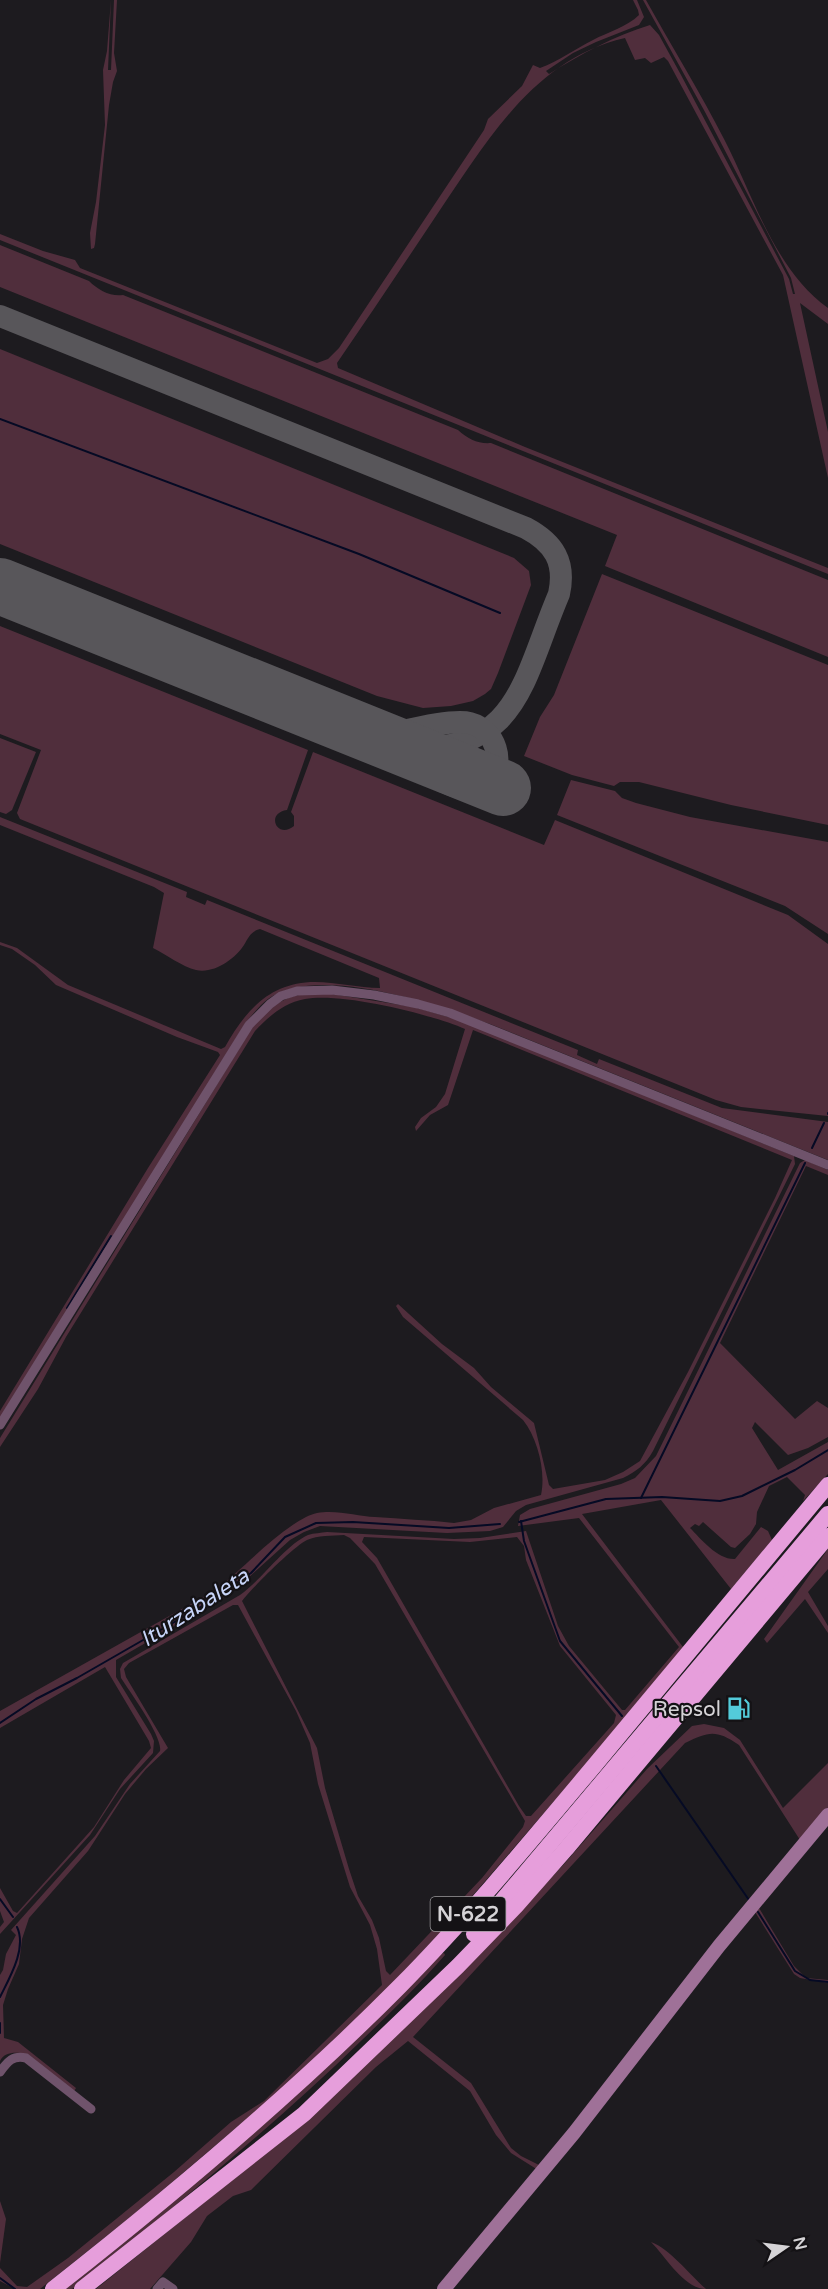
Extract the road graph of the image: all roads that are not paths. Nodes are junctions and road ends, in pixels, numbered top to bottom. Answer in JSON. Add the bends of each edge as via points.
{"nodes":[{"id":1,"x":828,"y":1165,"type":"edge"},
{"id":2,"x":0,"y":1425,"type":"edge"},
{"id":3,"x":828,"y":1485,"type":"edge"},
{"id":4,"x":828,"y":1514,"type":"edge"},
{"id":5,"x":828,"y":1536,"type":"edge"},
{"id":6,"x":828,"y":1815,"type":"edge"},
{"id":7,"x":0,"y":2072,"type":"edge"},
{"id":8,"x":91,"y":2109,"type":"dead end"},
{"id":9,"x":206,"y":2189,"type":"junction"},
{"id":10,"x":53,"y":2289,"type":"edge"},
{"id":11,"x":81,"y":2289,"type":"edge"},
{"id":12,"x":157,"y":2289,"type":"edge"},
{"id":13,"x":173,"y":2289,"type":"edge"},
{"id":14,"x":444,"y":2289,"type":"edge"}],
"edges":[{"from":1,"to":2,"type":"street","via":[[450,1013],[374,995],[317,989],[281,996],[249,1025]]},
{"from":3,"to":10,"type":"highway","number":"N-622","via":[[548,1820],[402,1984],[222,2152]]},
{"from":4,"to":9,"type":"highway","number":"N-622","via":[[477,1930],[330,2080]]},
{"from":5,"to":9,"type":"highway","via":[[516,1906],[304,2114]]},
{"from":6,"to":14,"type":"street"},
{"from":7,"to":8,"type":"street","via":[[9,2060],[26,2058]]},
{"from":9,"to":11,"type":"highway","number":"N-622"},
{"from":12,"to":13,"type":"street","via":[[163,2282]]}]}
